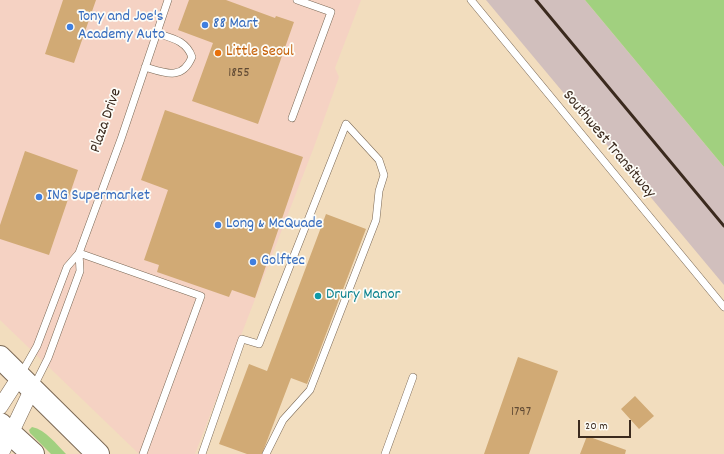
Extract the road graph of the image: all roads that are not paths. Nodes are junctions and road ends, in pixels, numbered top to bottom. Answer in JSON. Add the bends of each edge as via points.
{"nodes":[{"id":1,"x":168,"y":0,"type":"edge"},
{"id":2,"x":297,"y":0,"type":"edge"},
{"id":3,"x":471,"y":0,"type":"edge"},
{"id":4,"x":156,"y":34,"type":"junction"},
{"id":5,"x":145,"y":67,"type":"junction"},
{"id":6,"x":292,"y":118,"type":"dead end"},
{"id":7,"x":79,"y":253,"type":"junction"},
{"id":8,"x":724,"y":307,"type":"edge"},
{"id":9,"x":0,"y":357,"type":"edge"},
{"id":10,"x":412,"y":377,"type":"dead end"},
{"id":11,"x":26,"y":382,"type":"junction"},
{"id":12,"x":0,"y":406,"type":"edge"},
{"id":13,"x":5,"y":429,"type":"edge"},
{"id":14,"x":1,"y":454,"type":"edge"},
{"id":15,"x":32,"y":454,"type":"edge"},
{"id":16,"x":98,"y":454,"type":"edge"},
{"id":17,"x":143,"y":454,"type":"edge"},
{"id":18,"x":202,"y":454,"type":"edge"},
{"id":19,"x":266,"y":454,"type":"edge"},
{"id":20,"x":386,"y":454,"type":"edge"}],
"edges":[{"from":1,"to":4,"type":"lane","name":"Plaza Drive"},
{"from":2,"to":6,"type":"lane","via":[[331,12]]},
{"from":3,"to":8,"type":"lane","name":"Southwest Transitway"},
{"from":4,"to":5,"type":"lane","name":"Plaza Drive"},
{"from":4,"to":5,"type":"lane","via":[[180,42],[189,49],[192,58],[184,71],[175,73]]},
{"from":5,"to":7,"type":"lane","name":"Plaza Drive"},
{"from":7,"to":11,"type":"lane","name":"Plaza Drive","via":[[67,267]]},
{"from":7,"to":11,"type":"lane","name":"Plaza Drive","via":[[80,271],[48,358]]},
{"from":7,"to":17,"type":"lane","via":[[201,296]]},
{"from":9,"to":11,"type":"main road"},
{"from":10,"to":20,"type":"lane"},
{"from":11,"to":12,"type":"street","name":"Plaza Drive"},
{"from":11,"to":13,"type":"street","name":"Plaza Drive"},
{"from":11,"to":16,"type":"main road"},
{"from":13,"to":14,"type":"street","name":"Plaza Drive"},
{"from":13,"to":15,"type":"main road"},
{"from":18,"to":19,"type":"lane","via":[[242,339],[259,344],[346,124],[379,160],[384,175],[379,191],[376,220],[310,390],[283,420]]}]}
